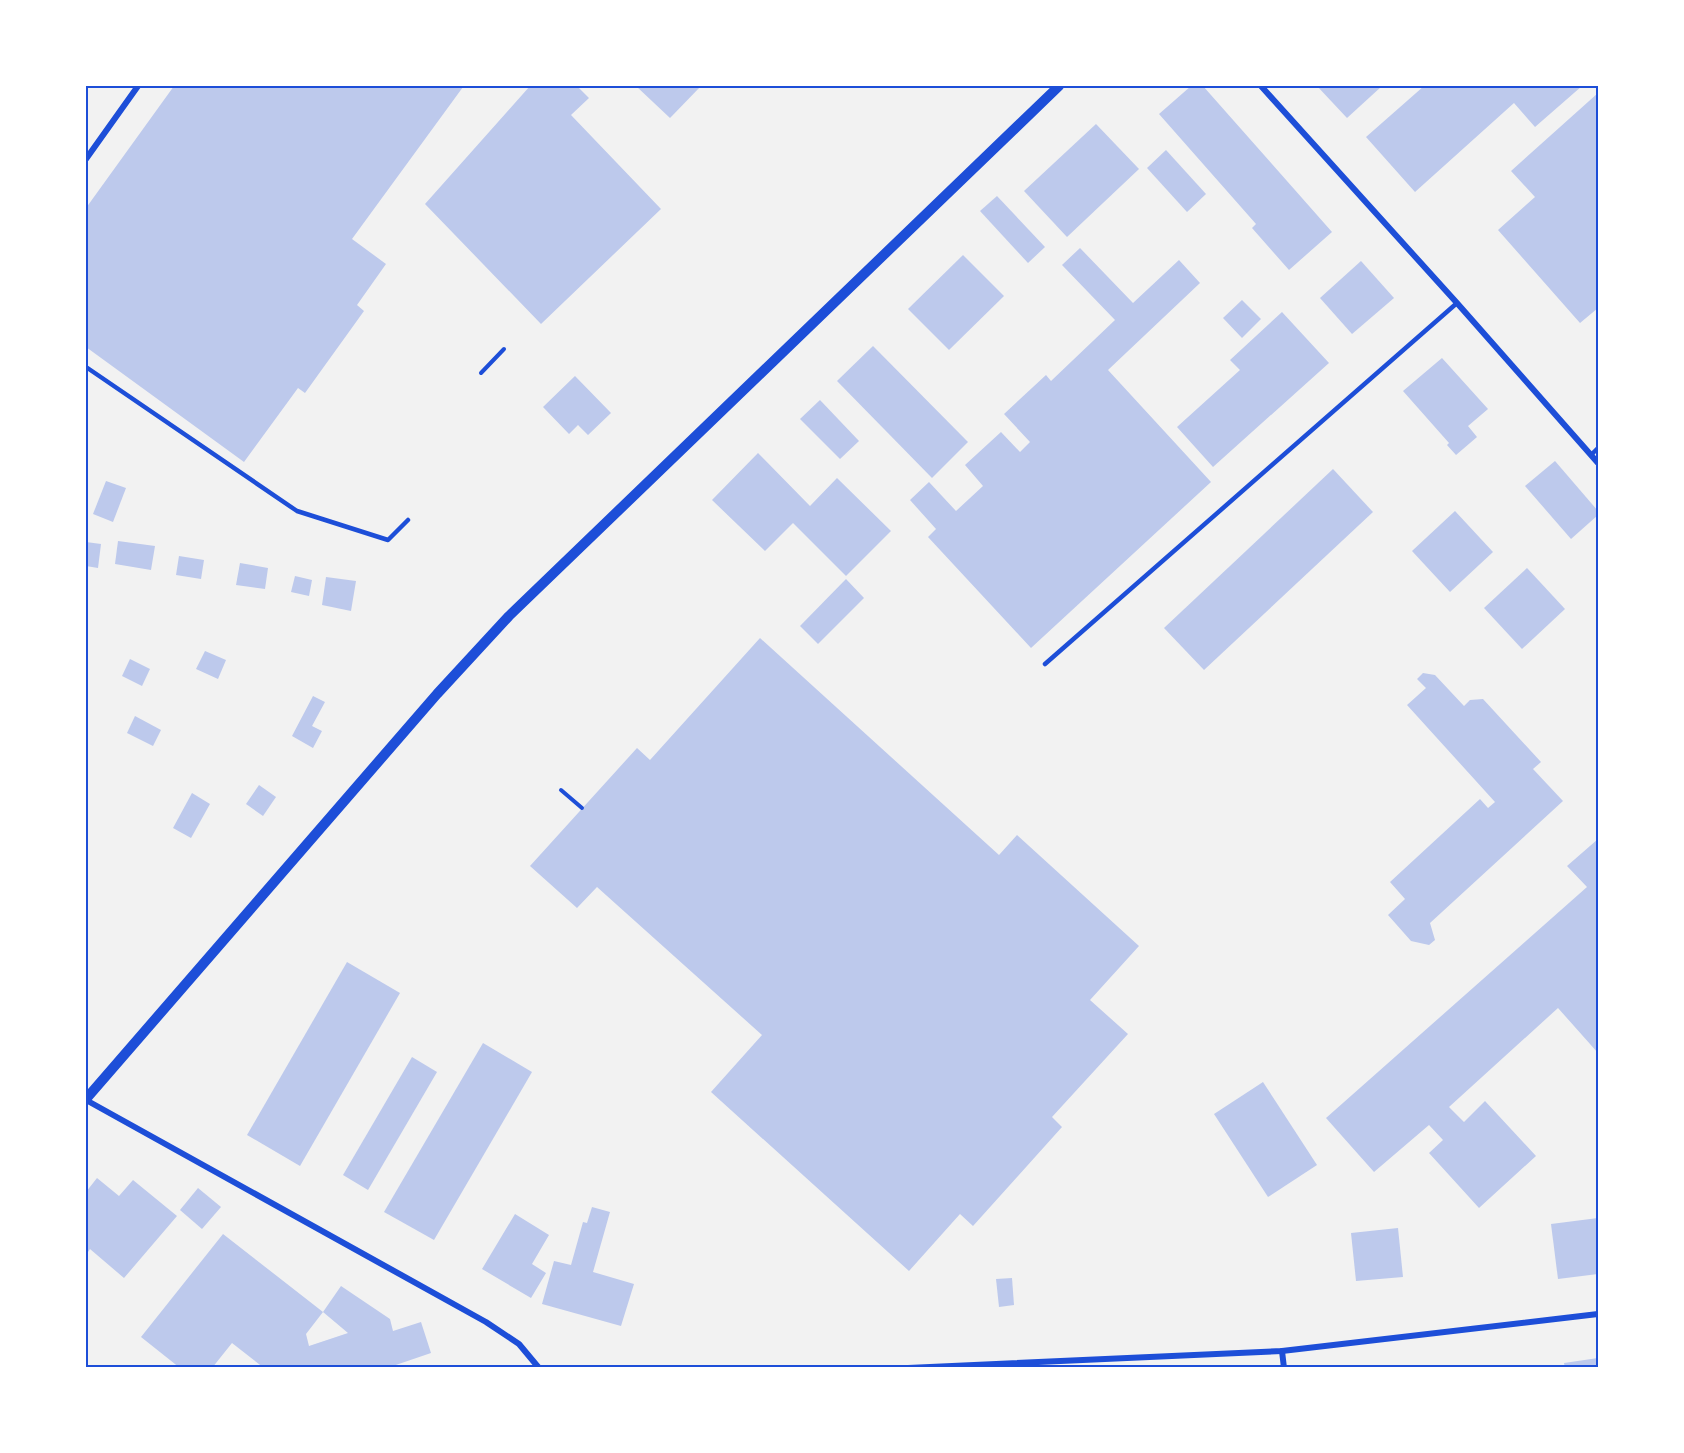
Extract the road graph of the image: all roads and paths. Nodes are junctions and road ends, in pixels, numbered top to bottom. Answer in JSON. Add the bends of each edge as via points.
{"nodes":[{"id":1,"x":138,"y":86,"type":"edge"},
{"id":2,"x":1059,"y":86,"type":"edge"},
{"id":3,"x":1261,"y":86,"type":"edge"},
{"id":4,"x":86,"y":159,"type":"edge"},
{"id":5,"x":1457,"y":303,"type":"junction"},
{"id":6,"x":504,"y":349,"type":"dead end"},
{"id":7,"x":86,"y":367,"type":"edge"},
{"id":8,"x":481,"y":373,"type":"dead end"},
{"id":9,"x":1599,"y":448,"type":"edge"},
{"id":10,"x":1591,"y":455,"type":"junction"},
{"id":11,"x":1599,"y":464,"type":"edge"},
{"id":12,"x":408,"y":520,"type":"dead end"},
{"id":13,"x":1045,"y":664,"type":"dead end"},
{"id":14,"x":561,"y":790,"type":"dead end"},
{"id":15,"x":582,"y":808,"type":"dead end"},
{"id":16,"x":86,"y":1100,"type":"edge"},
{"id":17,"x":1599,"y":1314,"type":"edge"},
{"id":18,"x":1282,"y":1351,"type":"junction"},
{"id":19,"x":539,"y":1368,"type":"edge"},
{"id":20,"x":908,"y":1368,"type":"edge"},
{"id":21,"x":1284,"y":1368,"type":"edge"}],
"edges":[{"from":1,"to":4,"type":"street"},
{"from":2,"to":16,"type":"street","via":[[509,616]]},
{"from":3,"to":5,"type":"street"},
{"from":5,"to":10,"type":"street"},
{"from":5,"to":13,"type":"lane"},
{"from":6,"to":8,"type":"path"},
{"from":7,"to":12,"type":"lane","via":[[297,511],[388,540]]},
{"from":9,"to":10,"type":"lane"},
{"from":10,"to":11,"type":"street"},
{"from":14,"to":15,"type":"path"},
{"from":16,"to":19,"type":"street","via":[[486,1322],[519,1344]]},
{"from":17,"to":18,"type":"street"},
{"from":18,"to":20,"type":"street"},
{"from":18,"to":21,"type":"street"}]}
